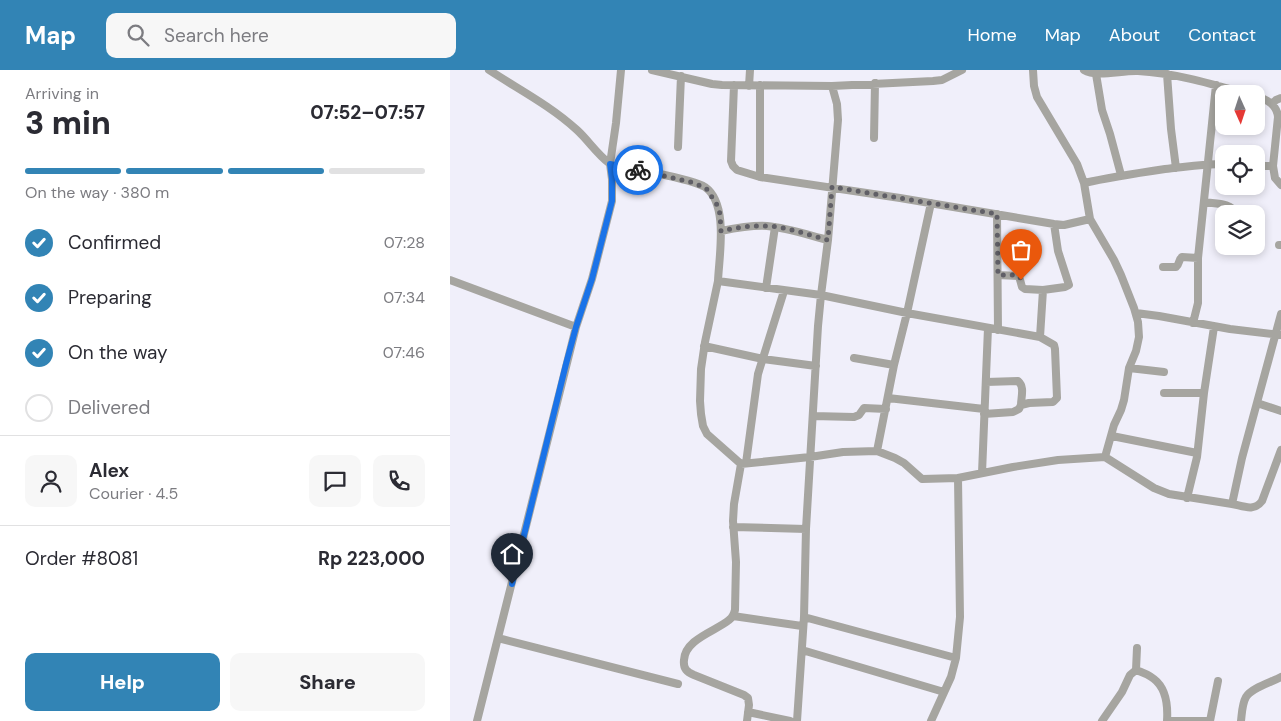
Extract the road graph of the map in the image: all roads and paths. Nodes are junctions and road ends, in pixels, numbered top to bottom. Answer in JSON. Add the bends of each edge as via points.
{"nodes":[{"id":1,"x":488,"y":70,"type":"edge"},
{"id":2,"x":621,"y":70,"type":"edge"},
{"id":3,"x":652,"y":70,"type":"edge"},
{"id":4,"x":750,"y":70,"type":"edge"},
{"id":5,"x":962,"y":70,"type":"edge"},
{"id":6,"x":1033,"y":70,"type":"edge"},
{"id":7,"x":1084,"y":70,"type":"edge"},
{"id":8,"x":1096,"y":74,"type":"junction"},
{"id":9,"x":1167,"y":74,"type":"junction"},
{"id":10,"x":681,"y":76,"type":"junction"},
{"id":11,"x":875,"y":83,"type":"junction"},
{"id":12,"x":734,"y":85,"type":"junction"},
{"id":13,"x":760,"y":85,"type":"junction"},
{"id":14,"x":1216,"y":85,"type":"edge"},
{"id":15,"x":750,"y":86,"type":"junction"},
{"id":16,"x":832,"y":86,"type":"junction"},
{"id":17,"x":1215,"y":96,"type":"edge"},
{"id":18,"x":1281,"y":98,"type":"edge"},
{"id":19,"x":1265,"y":100,"type":"edge"},
{"id":20,"x":1272,"y":104,"type":"junction"},
{"id":21,"x":874,"y":138,"type":"dead end"},
{"id":22,"x":678,"y":147,"type":"dead end"},
{"id":23,"x":610,"y":164,"type":"junction"},
{"id":24,"x":1209,"y":164,"type":"junction"},
{"id":25,"x":1215,"y":164,"type":"edge"},
{"id":26,"x":1265,"y":166,"type":"edge"},
{"id":27,"x":1273,"y":166,"type":"junction"},
{"id":28,"x":1176,"y":168,"type":"junction"},
{"id":29,"x":1121,"y":175,"type":"junction"},
{"id":30,"x":760,"y":177,"type":"junction"},
{"id":31,"x":1084,"y":183,"type":"junction"},
{"id":32,"x":1281,"y":185,"type":"edge"},
{"id":33,"x":832,"y":187,"type":"junction"},
{"id":34,"x":1204,"y":202,"type":"junction"},
{"id":35,"x":931,"y":203,"type":"junction"},
{"id":36,"x":1226,"y":205,"type":"edge"},
{"id":37,"x":997,"y":214,"type":"junction"},
{"id":38,"x":1090,"y":219,"type":"junction"},
{"id":39,"x":1054,"y":224,"type":"junction"},
{"id":40,"x":775,"y":227,"type":"junction"},
{"id":41,"x":721,"y":231,"type":"junction"},
{"id":42,"x":828,"y":240,"type":"junction"},
{"id":43,"x":1198,"y":258,"type":"junction"},
{"id":44,"x":1163,"y":267,"type":"dead end"},
{"id":45,"x":998,"y":275,"type":"junction"},
{"id":46,"x":450,"y":280,"type":"edge"},
{"id":47,"x":718,"y":282,"type":"junction"},
{"id":48,"x":766,"y":288,"type":"junction"},
{"id":49,"x":1043,"y":290,"type":"junction"},
{"id":50,"x":784,"y":291,"type":"junction"},
{"id":51,"x":821,"y":295,"type":"junction"},
{"id":52,"x":1136,"y":313,"type":"junction"},
{"id":53,"x":907,"y":314,"type":"junction"},
{"id":54,"x":1281,"y":314,"type":"edge"},
{"id":55,"x":1193,"y":323,"type":"junction"},
{"id":56,"x":576,"y":327,"type":"junction"},
{"id":57,"x":1214,"y":327,"type":"junction"},
{"id":58,"x":988,"y":328,"type":"junction"},
{"id":59,"x":998,"y":330,"type":"junction"},
{"id":60,"x":1278,"y":335,"type":"edge"},
{"id":61,"x":1040,"y":336,"type":"junction"},
{"id":62,"x":704,"y":346,"type":"junction"},
{"id":63,"x":854,"y":358,"type":"dead end"},
{"id":64,"x":763,"y":359,"type":"junction"},
{"id":65,"x":894,"y":365,"type":"junction"},
{"id":66,"x":816,"y":366,"type":"junction"},
{"id":67,"x":1129,"y":368,"type":"junction"},
{"id":68,"x":1164,"y":372,"type":"dead end"},
{"id":69,"x":986,"y":382,"type":"junction"},
{"id":70,"x":1164,"y":393,"type":"dead end"},
{"id":71,"x":1204,"y":393,"type":"junction"},
{"id":72,"x":888,"y":398,"type":"junction"},
{"id":73,"x":1257,"y":403,"type":"junction"},
{"id":74,"x":1020,"y":405,"type":"junction"},
{"id":75,"x":886,"y":409,"type":"junction"},
{"id":76,"x":1281,"y":411,"type":"edge"},
{"id":77,"x":984,"y":412,"type":"junction"},
{"id":78,"x":813,"y":416,"type":"junction"},
{"id":79,"x":1112,"y":436,"type":"junction"},
{"id":80,"x":1281,"y":450,"type":"edge"},
{"id":81,"x":877,"y":452,"type":"junction"},
{"id":82,"x":1197,"y":453,"type":"junction"},
{"id":83,"x":1105,"y":457,"type":"junction"},
{"id":84,"x":810,"y":458,"type":"junction"},
{"id":85,"x":744,"y":464,"type":"junction"},
{"id":86,"x":982,"y":473,"type":"junction"},
{"id":87,"x":958,"y":478,"type":"junction"},
{"id":88,"x":1187,"y":498,"type":"junction"},
{"id":89,"x":1232,"y":504,"type":"junction"},
{"id":90,"x":733,"y":527,"type":"junction"},
{"id":91,"x":806,"y":529,"type":"junction"},
{"id":92,"x":733,"y":616,"type":"junction"},
{"id":93,"x":803,"y":622,"type":"junction"},
{"id":94,"x":498,"y":638,"type":"junction"},
{"id":95,"x":1136,"y":648,"type":"dead end"},
{"id":96,"x":802,"y":650,"type":"junction"},
{"id":97,"x":956,"y":658,"type":"junction"},
{"id":98,"x":1136,"y":670,"type":"junction"},
{"id":99,"x":1281,"y":677,"type":"edge"},
{"id":100,"x":1218,"y":681,"type":"dead end"},
{"id":101,"x":678,"y":684,"type":"dead end"},
{"id":102,"x":944,"y":692,"type":"junction"},
{"id":103,"x":748,"y":712,"type":"junction"},
{"id":104,"x":477,"y":721,"type":"edge"},
{"id":105,"x":747,"y":721,"type":"edge"},
{"id":106,"x":790,"y":721,"type":"edge"},
{"id":107,"x":797,"y":721,"type":"edge"},
{"id":108,"x":931,"y":721,"type":"edge"},
{"id":109,"x":1102,"y":721,"type":"edge"},
{"id":110,"x":1166,"y":721,"type":"edge"},
{"id":111,"x":1210,"y":721,"type":"edge"},
{"id":112,"x":1241,"y":721,"type":"edge"}],
"edges":[{"from":1,"to":23,"type":"street","via":[[548,108]]},
{"from":2,"to":23,"type":"street"},
{"from":3,"to":10,"type":"street"},
{"from":4,"to":15,"type":"street"},
{"from":5,"to":11,"type":"street","via":[[942,80]]},
{"from":6,"to":31,"type":"street","via":[[1037,97],[1077,164]]},
{"from":7,"to":8,"type":"street"},
{"from":8,"to":9,"type":"street","via":[[1134,71]]},
{"from":8,"to":29,"type":"street","via":[[1102,110]]},
{"from":9,"to":14,"type":"street"},
{"from":9,"to":28,"type":"street"},
{"from":10,"to":12,"type":"street","via":[[712,84]]},
{"from":10,"to":22,"type":"street"},
{"from":11,"to":16,"type":"street"},
{"from":11,"to":21,"type":"street"},
{"from":12,"to":15,"type":"street"},
{"from":12,"to":30,"type":"street","via":[[731,160],[737,170]]},
{"from":13,"to":15,"type":"street"},
{"from":13,"to":16,"type":"street"},
{"from":13,"to":30,"type":"street"},
{"from":16,"to":33,"type":"street","via":[[838,120]]},
{"from":17,"to":24,"type":"street"},
{"from":18,"to":20,"type":"street"},
{"from":19,"to":20,"type":"street"},
{"from":20,"to":27,"type":"street","via":[[1278,117]]},
{"from":23,"to":41,"type":"street","via":[[654,172],[706,188],[717,205]]},
{"from":23,"to":56,"type":"street","via":[[612,201]]},
{"from":24,"to":25,"type":"street"},
{"from":24,"to":28,"type":"street"},
{"from":24,"to":34,"type":"street"},
{"from":26,"to":27,"type":"street"},
{"from":27,"to":32,"type":"street","via":[[1275,178]]},
{"from":28,"to":29,"type":"street"},
{"from":29,"to":31,"type":"street"},
{"from":30,"to":33,"type":"street"},
{"from":31,"to":38,"type":"street"},
{"from":33,"to":35,"type":"street"},
{"from":33,"to":42,"type":"street"},
{"from":34,"to":36,"type":"street"},
{"from":34,"to":43,"type":"street"},
{"from":35,"to":37,"type":"street"},
{"from":35,"to":53,"type":"street"},
{"from":37,"to":39,"type":"street"},
{"from":37,"to":45,"type":"street"},
{"from":38,"to":39,"type":"street"},
{"from":38,"to":52,"type":"street","via":[[1114,260]]},
{"from":39,"to":49,"type":"street","via":[[1069,285]]},
{"from":40,"to":41,"type":"street"},
{"from":40,"to":42,"type":"street"},
{"from":40,"to":48,"type":"street"},
{"from":41,"to":47,"type":"street"},
{"from":42,"to":51,"type":"street"},
{"from":43,"to":44,"type":"street","via":[[1182,257],[1176,267]]},
{"from":43,"to":55,"type":"street","via":[[1198,303]]},
{"from":45,"to":49,"type":"street","via":[[1019,276],[1025,289]]},
{"from":45,"to":59,"type":"street"},
{"from":46,"to":56,"type":"street"},
{"from":47,"to":48,"type":"street"},
{"from":47,"to":62,"type":"street"},
{"from":48,"to":50,"type":"street"},
{"from":49,"to":61,"type":"street"},
{"from":50,"to":51,"type":"street"},
{"from":50,"to":64,"type":"street"},
{"from":51,"to":53,"type":"street"},
{"from":51,"to":66,"type":"street"},
{"from":52,"to":55,"type":"street"},
{"from":52,"to":67,"type":"street","via":[[1139,337]]},
{"from":53,"to":58,"type":"street"},
{"from":53,"to":65,"type":"street"},
{"from":54,"to":60,"type":"street"},
{"from":55,"to":57,"type":"street"},
{"from":56,"to":94,"type":"street"},
{"from":57,"to":60,"type":"street"},
{"from":57,"to":71,"type":"street"},
{"from":58,"to":59,"type":"street"},
{"from":58,"to":69,"type":"street"},
{"from":59,"to":61,"type":"street"},
{"from":60,"to":73,"type":"street"},
{"from":61,"to":74,"type":"street","via":[[1054,345],[1056,352],[1057,398],[1053,402]]},
{"from":62,"to":64,"type":"street"},
{"from":62,"to":85,"type":"street","via":[[700,401],[703,426],[707,434]]},
{"from":63,"to":65,"type":"street"},
{"from":64,"to":66,"type":"street"},
{"from":64,"to":85,"type":"street"},
{"from":65,"to":72,"type":"street"},
{"from":66,"to":78,"type":"street"},
{"from":67,"to":68,"type":"street"},
{"from":67,"to":79,"type":"street","via":[[1124,400]]},
{"from":69,"to":74,"type":"street","via":[[1018,382],[1022,385]]},
{"from":69,"to":77,"type":"street"},
{"from":70,"to":71,"type":"street"},
{"from":71,"to":82,"type":"street"},
{"from":72,"to":75,"type":"street"},
{"from":72,"to":77,"type":"street"},
{"from":73,"to":76,"type":"street"},
{"from":73,"to":89,"type":"street"},
{"from":74,"to":77,"type":"street","via":[[1013,412]]},
{"from":75,"to":78,"type":"street","via":[[863,408],[854,417]]},
{"from":75,"to":81,"type":"street"},
{"from":77,"to":86,"type":"street"},
{"from":78,"to":84,"type":"street"},
{"from":79,"to":82,"type":"street"},
{"from":79,"to":83,"type":"street"},
{"from":80,"to":89,"type":"street","via":[[1260,504],[1255,508]]},
{"from":81,"to":84,"type":"street","via":[[843,452]]},
{"from":81,"to":87,"type":"street","via":[[904,463],[922,479]]},
{"from":82,"to":88,"type":"street"},
{"from":83,"to":86,"type":"street","via":[[1058,460]]},
{"from":83,"to":88,"type":"street","via":[[1154,488]]},
{"from":84,"to":85,"type":"street"},
{"from":84,"to":91,"type":"street"},
{"from":85,"to":90,"type":"street","via":[[734,504]]},
{"from":86,"to":87,"type":"street"},
{"from":87,"to":97,"type":"street","via":[[960,617]]},
{"from":88,"to":89,"type":"street"},
{"from":90,"to":91,"type":"street"},
{"from":90,"to":92,"type":"street","via":[[736,562]]},
{"from":91,"to":93,"type":"street"},
{"from":92,"to":93,"type":"street"},
{"from":92,"to":103,"type":"street","via":[[695,641],[685,652],[684,665],[686,671],[694,676],[744,695],[749,701]]},
{"from":93,"to":96,"type":"street"},
{"from":93,"to":97,"type":"street"},
{"from":94,"to":101,"type":"street"},
{"from":94,"to":104,"type":"street"},
{"from":95,"to":98,"type":"street"},
{"from":96,"to":102,"type":"street"},
{"from":96,"to":107,"type":"street"},
{"from":97,"to":102,"type":"street"},
{"from":98,"to":109,"type":"street"},
{"from":98,"to":110,"type":"street","via":[[1156,680],[1166,696]]},
{"from":99,"to":112,"type":"street","via":[[1249,694]]},
{"from":100,"to":111,"type":"street"},
{"from":102,"to":108,"type":"street"},
{"from":103,"to":105,"type":"street"},
{"from":103,"to":106,"type":"street"},
{"from":110,"to":111,"type":"street"}]}
